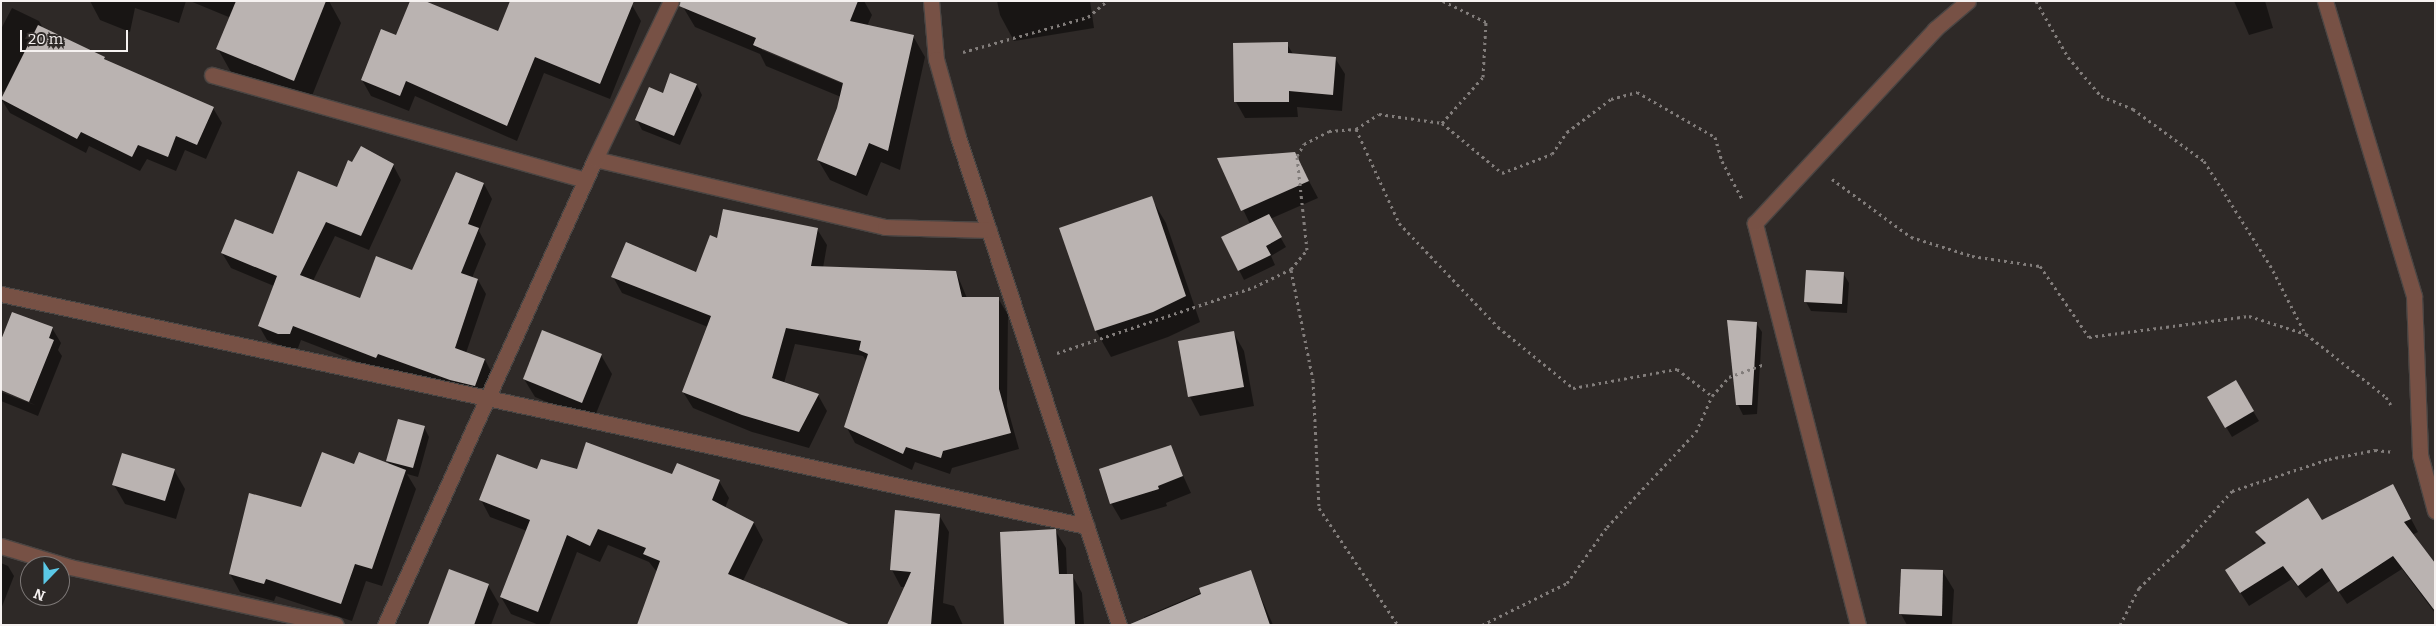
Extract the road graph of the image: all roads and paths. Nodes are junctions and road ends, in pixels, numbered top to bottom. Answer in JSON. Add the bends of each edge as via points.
{"nodes":[{"id":1,"x":671,"y":1,"type":"edge"},
{"id":2,"x":931,"y":1,"type":"edge"},
{"id":3,"x":1107,"y":1,"type":"edge"},
{"id":4,"x":1443,"y":1,"type":"edge"},
{"id":5,"x":1968,"y":1,"type":"edge"},
{"id":6,"x":2036,"y":1,"type":"edge"},
{"id":7,"x":2324,"y":1,"type":"edge"},
{"id":8,"x":936,"y":59,"type":"junction"},
{"id":9,"x":212,"y":75,"type":"dead end"},
{"id":10,"x":1442,"y":123,"type":"junction"},
{"id":11,"x":1356,"y":129,"type":"junction"},
{"id":12,"x":594,"y":159,"type":"junction"},
{"id":13,"x":1811,"y":163,"type":"junction"},
{"id":14,"x":586,"y":180,"type":"junction"},
{"id":15,"x":1755,"y":224,"type":"junction"},
{"id":16,"x":989,"y":230,"type":"junction"},
{"id":17,"x":1291,"y":269,"type":"junction"},
{"id":18,"x":1,"y":294,"type":"edge"},
{"id":19,"x":2306,"y":334,"type":"junction"},
{"id":20,"x":1790,"y":357,"type":"junction"},
{"id":21,"x":1032,"y":362,"type":"junction"},
{"id":22,"x":1712,"y":396,"type":"junction"},
{"id":23,"x":489,"y":397,"type":"junction"},
{"id":24,"x":2396,"y":414,"type":"dead end"},
{"id":25,"x":2420,"y":455,"type":"junction"},
{"id":26,"x":2435,"y":511,"type":"edge"},
{"id":27,"x":1086,"y":526,"type":"junction"},
{"id":28,"x":1,"y":546,"type":"edge"},
{"id":29,"x":336,"y":625,"type":"edge"},
{"id":30,"x":385,"y":625,"type":"edge"},
{"id":31,"x":1119,"y":625,"type":"edge"},
{"id":32,"x":1398,"y":625,"type":"edge"},
{"id":33,"x":1482,"y":625,"type":"edge"},
{"id":34,"x":1858,"y":625,"type":"edge"},
{"id":35,"x":2120,"y":625,"type":"edge"}],
"edges":[{"from":1,"to":12,"type":"street"},
{"from":2,"to":8,"type":"street"},
{"from":3,"to":8,"type":"path","via":[[1088,17]]},
{"from":4,"to":10,"type":"path","via":[[1486,22],[1483,78]]},
{"from":5,"to":13,"type":"street","via":[[1935,28]]},
{"from":6,"to":19,"type":"path","via":[[2068,57],[2101,96],[2133,109],[2204,161],[2270,265]]},
{"from":7,"to":25,"type":"street","via":[[2414,296]]},
{"from":8,"to":16,"type":"street"},
{"from":9,"to":14,"type":"street"},
{"from":10,"to":11,"type":"path","via":[[1379,114]]},
{"from":10,"to":15,"type":"path","via":[[1502,173],[1552,154],[1567,132],[1611,99],[1637,92],[1715,137],[1722,161]]},
{"from":11,"to":17,"type":"path","via":[[1329,130],[1304,144],[1297,156],[1307,250]]},
{"from":11,"to":22,"type":"path","via":[[1399,223],[1498,327],[1573,388],[1677,369]]},
{"from":12,"to":14,"type":"street"},
{"from":12,"to":16,"type":"street","via":[[885,227]]},
{"from":13,"to":15,"type":"street"},
{"from":13,"to":19,"type":"path","via":[[1911,237],[1972,256],[2040,266],[2089,337],[2249,316]]},
{"from":14,"to":23,"type":"street"},
{"from":15,"to":20,"type":"street"},
{"from":16,"to":21,"type":"street"},
{"from":17,"to":21,"type":"path","via":[[1254,287]]},
{"from":17,"to":32,"type":"path","via":[[1313,380],[1319,508]]},
{"from":18,"to":23,"type":"street"},
{"from":19,"to":24,"type":"path","via":[[2386,397]]},
{"from":20,"to":22,"type":"path","via":[[1730,377]]},
{"from":20,"to":34,"type":"street"},
{"from":21,"to":27,"type":"street"},
{"from":22,"to":33,"type":"path","via":[[1696,432],[1607,527],[1567,582]]},
{"from":23,"to":27,"type":"street"},
{"from":23,"to":30,"type":"street"},
{"from":25,"to":26,"type":"street"},
{"from":25,"to":35,"type":"path","via":[[2366,452],[2329,459],[2232,491],[2183,546],[2139,588]]},
{"from":27,"to":31,"type":"street"},
{"from":28,"to":29,"type":"street","via":[[70,567]]}]}
